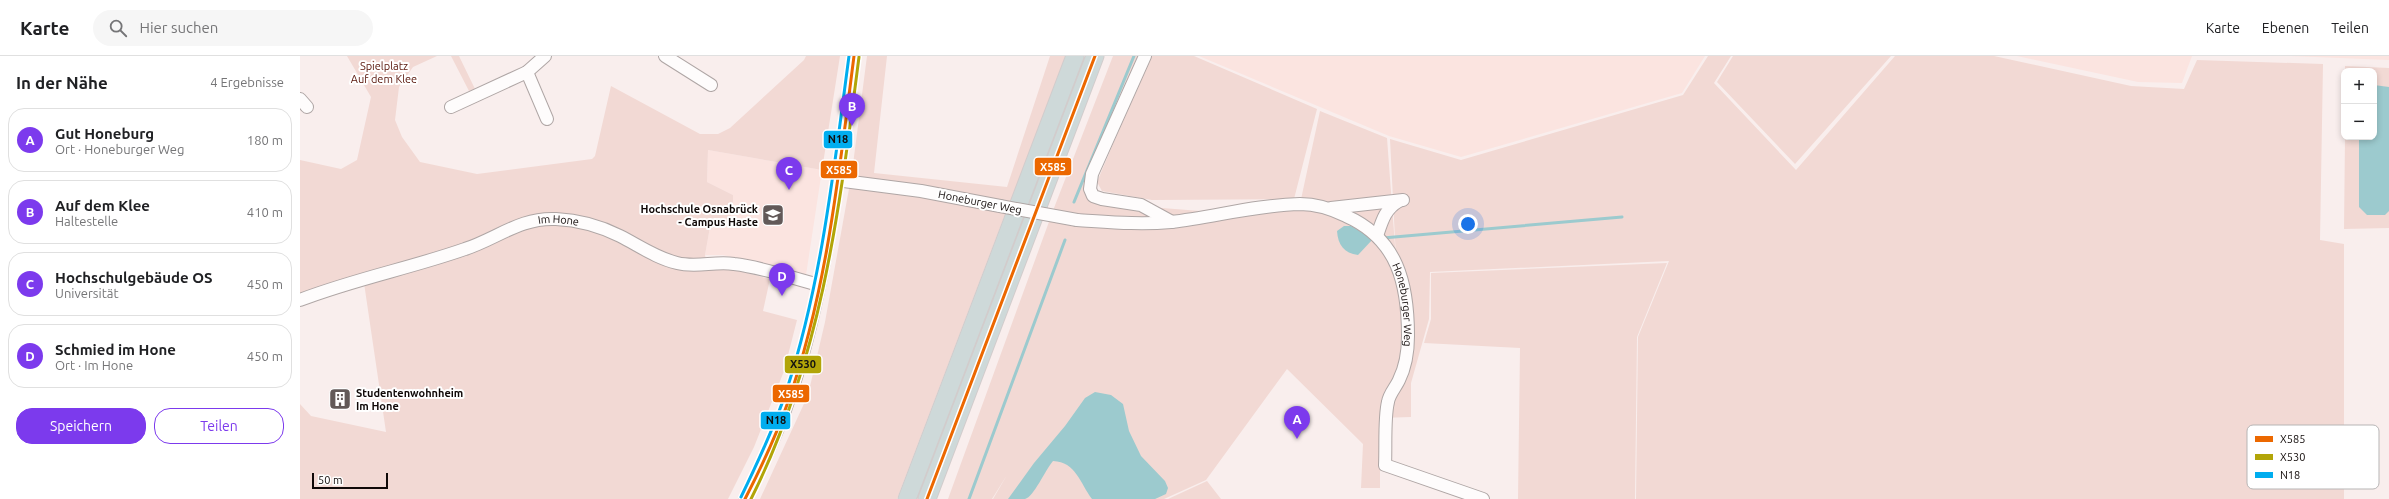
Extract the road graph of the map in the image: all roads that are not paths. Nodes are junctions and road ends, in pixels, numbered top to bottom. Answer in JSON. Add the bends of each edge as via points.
{"nodes":[{"id":1,"x":545,"y":56,"type":"edge"},
{"id":2,"x":665,"y":56,"type":"edge"},
{"id":3,"x":854,"y":56,"type":"edge"},
{"id":4,"x":1075,"y":56,"type":"edge"},
{"id":5,"x":1095,"y":56,"type":"edge"},
{"id":6,"x":1145,"y":56,"type":"edge"},
{"id":7,"x":527,"y":72,"type":"junction"},
{"id":8,"x":711,"y":85,"type":"dead end"},
{"id":9,"x":452,"y":107,"type":"dead end"},
{"id":10,"x":547,"y":119,"type":"dead end"},
{"id":11,"x":836,"y":180,"type":"junction"},
{"id":12,"x":1330,"y":209,"type":"junction"},
{"id":13,"x":1172,"y":222,"type":"junction"},
{"id":14,"x":1379,"y":238,"type":"junction"},
{"id":15,"x":819,"y":285,"type":"junction"},
{"id":16,"x":300,"y":300,"type":"edge"},
{"id":17,"x":745,"y":499,"type":"edge"},
{"id":18,"x":907,"y":499,"type":"edge"},
{"id":19,"x":927,"y":499,"type":"edge"},
{"id":20,"x":1483,"y":499,"type":"edge"}],
"edges":[{"from":1,"to":7,"type":"street"},
{"from":2,"to":8,"type":"street"},
{"from":3,"to":11,"type":"street"},
{"from":4,"to":18,"type":"highway"},
{"from":5,"to":19,"type":"highway"},
{"from":6,"to":13,"type":"street","via":[[1092,174],[1090,189],[1093,196],[1141,205]]},
{"from":7,"to":9,"type":"street"},
{"from":7,"to":10,"type":"street"},
{"from":11,"to":13,"type":"street","name":"Honeburger Weg","bridge":true,"via":[[921,191],[1077,220],[1138,224]]},
{"from":11,"to":15,"type":"street"},
{"from":12,"to":13,"type":"street","name":"Honeburger Weg","via":[[1300,204],[1263,207]]},
{"from":12,"to":14,"type":"street","name":"Honeburger Weg","via":[[1351,218]]},
{"from":12,"to":14,"type":"street","name":"Honeburger Weg","via":[[1403,200],[1387,211]]},
{"from":14,"to":20,"type":"street","name":"Honeburger Weg","via":[[1394,258],[1403,281],[1408,334],[1405,365],[1388,401],[1385,465]]},
{"from":15,"to":16,"type":"street","name":"Im Hone","via":[[736,264],[676,263],[652,254],[607,230],[579,221],[555,219],[524,222],[466,249]]},
{"from":15,"to":17,"type":"street","via":[[792,391]]}]}
